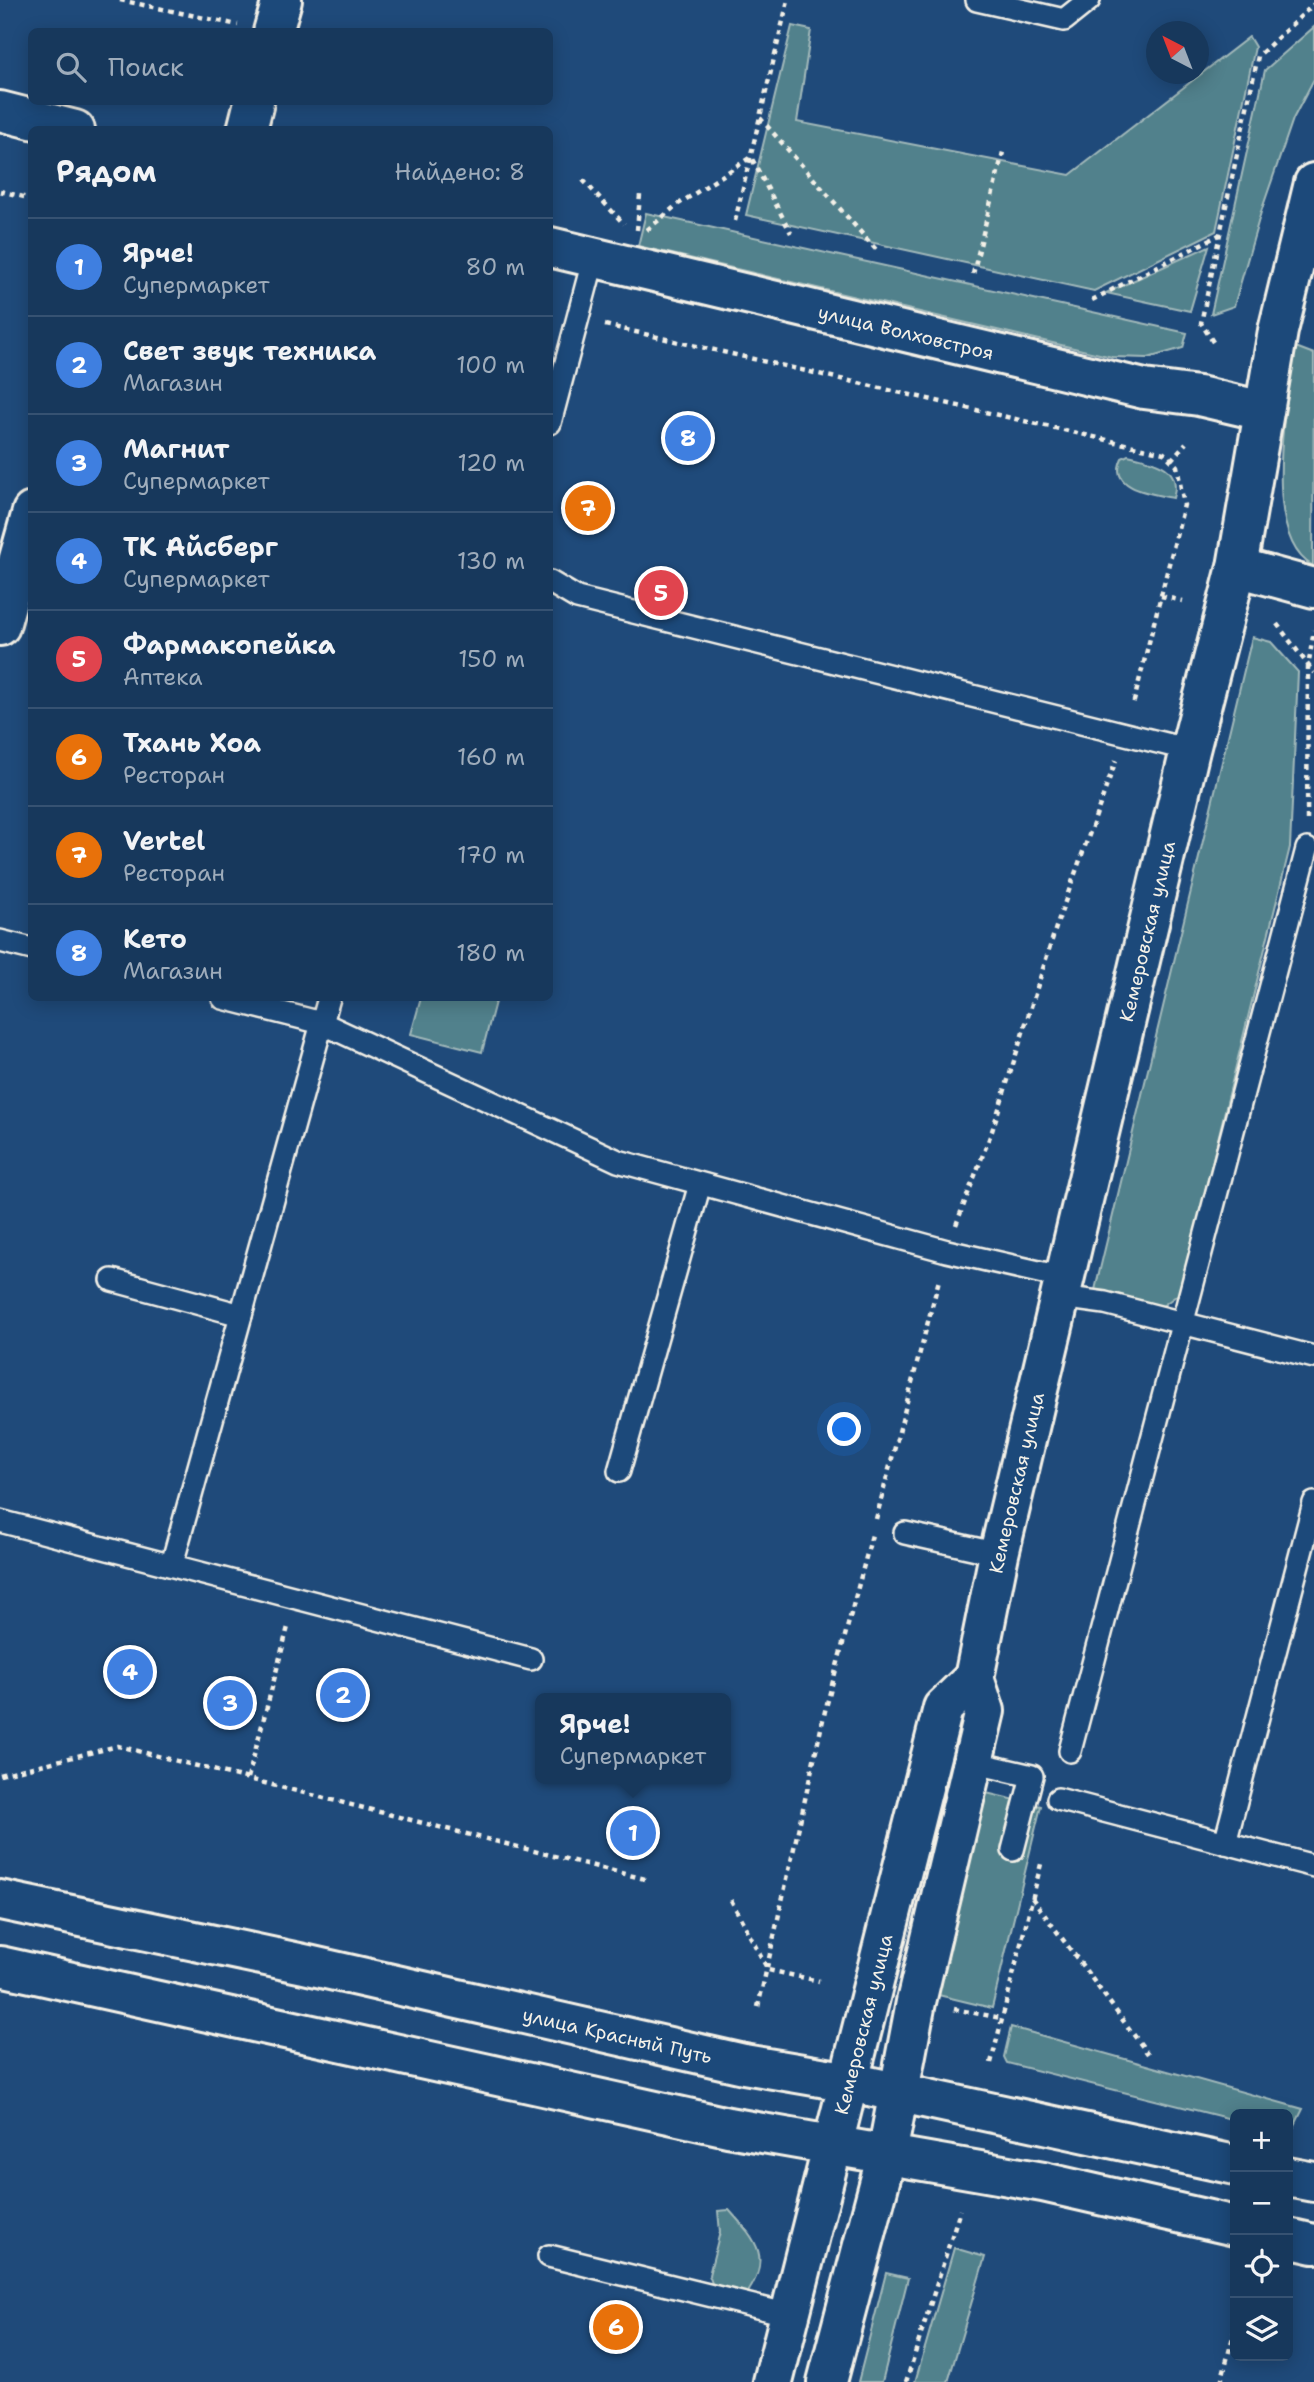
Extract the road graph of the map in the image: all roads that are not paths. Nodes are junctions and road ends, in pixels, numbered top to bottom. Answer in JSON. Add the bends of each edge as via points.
{"nodes":[{"id":1,"x":282,"y":0,"type":"edge"},
{"id":2,"x":977,"y":0,"type":"edge"},
{"id":3,"x":1089,"y":0,"type":"edge"},
{"id":4,"x":257,"y":28,"type":"edge"},
{"id":5,"x":253,"y":105,"type":"edge"},
{"id":6,"x":0,"y":111,"type":"edge"},
{"id":7,"x":59,"y":126,"type":"edge"},
{"id":8,"x":248,"y":126,"type":"edge"},
{"id":9,"x":1314,"y":183,"type":"edge"},
{"id":10,"x":553,"y":248,"type":"edge"},
{"id":11,"x":594,"y":257,"type":"junction"},
{"id":12,"x":553,"y":411,"type":"edge"},
{"id":13,"x":1263,"y":411,"type":"junction"},
{"id":14,"x":28,"y":526,"type":"edge"},
{"id":15,"x":1237,"y":567,"type":"junction"},
{"id":16,"x":553,"y":584,"type":"edge"},
{"id":17,"x":1314,"y":588,"type":"edge"},
{"id":18,"x":0,"y":626,"type":"edge"},
{"id":19,"x":1190,"y":750,"type":"junction"},
{"id":20,"x":1307,"y":849,"type":"road end"},
{"id":21,"x":0,"y":941,"type":"edge"},
{"id":22,"x":28,"y":948,"type":"edge"},
{"id":23,"x":235,"y":1001,"type":"edge"},
{"id":24,"x":328,"y":1001,"type":"edge"},
{"id":25,"x":322,"y":1023,"type":"junction"},
{"id":26,"x":701,"y":1184,"type":"junction"},
{"id":27,"x":113,"y":1280,"type":"dead end"},
{"id":28,"x":1063,"y":1287,"type":"junction"},
{"id":29,"x":241,"y":1315,"type":"junction"},
{"id":30,"x":1182,"y":1323,"type":"junction"},
{"id":31,"x":1314,"y":1357,"type":"edge"},
{"id":32,"x":620,"y":1471,"type":"dead end"},
{"id":33,"x":1314,"y":1503,"type":"edge"},
{"id":34,"x":0,"y":1521,"type":"edge"},
{"id":35,"x":905,"y":1532,"type":"dead end"},
{"id":36,"x":999,"y":1554,"type":"junction"},
{"id":37,"x":172,"y":1564,"type":"junction"},
{"id":38,"x":531,"y":1659,"type":"dead end"},
{"id":39,"x":974,"y":1678,"type":"junction"},
{"id":40,"x":1070,"y":1751,"type":"dead end"},
{"id":41,"x":972,"y":1762,"type":"junction"},
{"id":42,"x":1058,"y":1800,"type":"dead end"},
{"id":43,"x":1225,"y":1843,"type":"junction"},
{"id":44,"x":1013,"y":1850,"type":"dead end"},
{"id":45,"x":1314,"y":1866,"type":"edge"},
{"id":46,"x":0,"y":1900,"type":"edge"},
{"id":47,"x":0,"y":1966,"type":"edge"},
{"id":48,"x":850,"y":2082,"type":"junction"},
{"id":49,"x":897,"y":2093,"type":"junction"},
{"id":50,"x":835,"y":2145,"type":"junction"},
{"id":51,"x":887,"y":2154,"type":"junction"},
{"id":52,"x":1230,"y":2164,"type":"edge"},
{"id":53,"x":1293,"y":2177,"type":"edge"},
{"id":54,"x":1314,"y":2182,"type":"edge"},
{"id":55,"x":1230,"y":2225,"type":"edge"},
{"id":56,"x":1293,"y":2239,"type":"edge"},
{"id":57,"x":1314,"y":2245,"type":"edge"},
{"id":58,"x":549,"y":2256,"type":"dead end"},
{"id":59,"x":790,"y":2315,"type":"junction"},
{"id":60,"x":773,"y":2382,"type":"edge"},
{"id":61,"x":827,"y":2382,"type":"edge"}],
"edges":[{"from":1,"to":4,"type":"main road"},
{"from":2,"to":3,"type":"lane","via":[[1064,20]]},
{"from":5,"to":8,"type":"main road"},
{"from":6,"to":7,"type":"main road"},
{"from":9,"to":13,"type":"main road","name":"Кемеровская улица"},
{"from":10,"to":11,"type":"main road","name":"улица Волховстроя"},
{"from":11,"to":12,"type":"lane"},
{"from":11,"to":13,"type":"main road","name":"улица Волховстроя","via":[[1144,388]]},
{"from":13,"to":15,"type":"main road","name":"Кемеровская улица"},
{"from":14,"to":18,"type":"main road"},
{"from":15,"to":17,"type":"main road"},
{"from":15,"to":19,"type":"main road","name":"Кемеровская улица"},
{"from":16,"to":19,"type":"lane","via":[[577,598]]},
{"from":19,"to":28,"type":"main road","name":"Кемеровская улица"},
{"from":20,"to":30,"type":"lane"},
{"from":21,"to":22,"type":"lane"},
{"from":23,"to":25,"type":"lane"},
{"from":24,"to":25,"type":"lane"},
{"from":25,"to":26,"type":"lane","via":[[618,1161]]},
{"from":25,"to":29,"type":"lane"},
{"from":26,"to":28,"type":"lane"},
{"from":26,"to":32,"type":"lane"},
{"from":27,"to":29,"type":"lane"},
{"from":28,"to":30,"type":"lane"},
{"from":28,"to":36,"type":"main road","name":"Кемеровская улица"},
{"from":29,"to":37,"type":"lane"},
{"from":30,"to":31,"type":"lane"},
{"from":30,"to":40,"type":"lane"},
{"from":33,"to":43,"type":"lane"},
{"from":34,"to":37,"type":"lane"},
{"from":35,"to":36,"type":"lane"},
{"from":36,"to":39,"type":"main road","name":"Кемеровская улица"},
{"from":37,"to":38,"type":"lane"},
{"from":39,"to":41,"type":"main road","name":"Кемеровская улица","via":[[985,1711]]},
{"from":39,"to":48,"type":"main road","name":"Кемеровская улица","via":[[943,1708]]},
{"from":41,"to":44,"type":"lane","via":[[1032,1776]]},
{"from":41,"to":49,"type":"main road","name":"Кемеровская улица"},
{"from":42,"to":43,"type":"lane"},
{"from":43,"to":45,"type":"lane"},
{"from":46,"to":48,"type":"main road","name":"улица Красный Путь","via":[[744,2064]]},
{"from":47,"to":50,"type":"main road","via":[[728,2127]]},
{"from":48,"to":49,"type":"main road","name":"улица Красный Путь"},
{"from":48,"to":50,"type":"main road","name":"Кемеровская улица"},
{"from":49,"to":51,"type":"main road","name":"Кемеровская улица"},
{"from":49,"to":52,"type":"main road","name":"улица Красный Путь"},
{"from":50,"to":51,"type":"main road"},
{"from":50,"to":59,"type":"main road","name":"Кемеровская улица"},
{"from":51,"to":55,"type":"main road","via":[[1043,2182]]},
{"from":51,"to":61,"type":"main road","name":"Кемеровская улица"},
{"from":53,"to":54,"type":"main road"},
{"from":56,"to":57,"type":"main road"},
{"from":58,"to":59,"type":"lane"},
{"from":59,"to":60,"type":"main road","name":"Кемеровская улица"}]}
